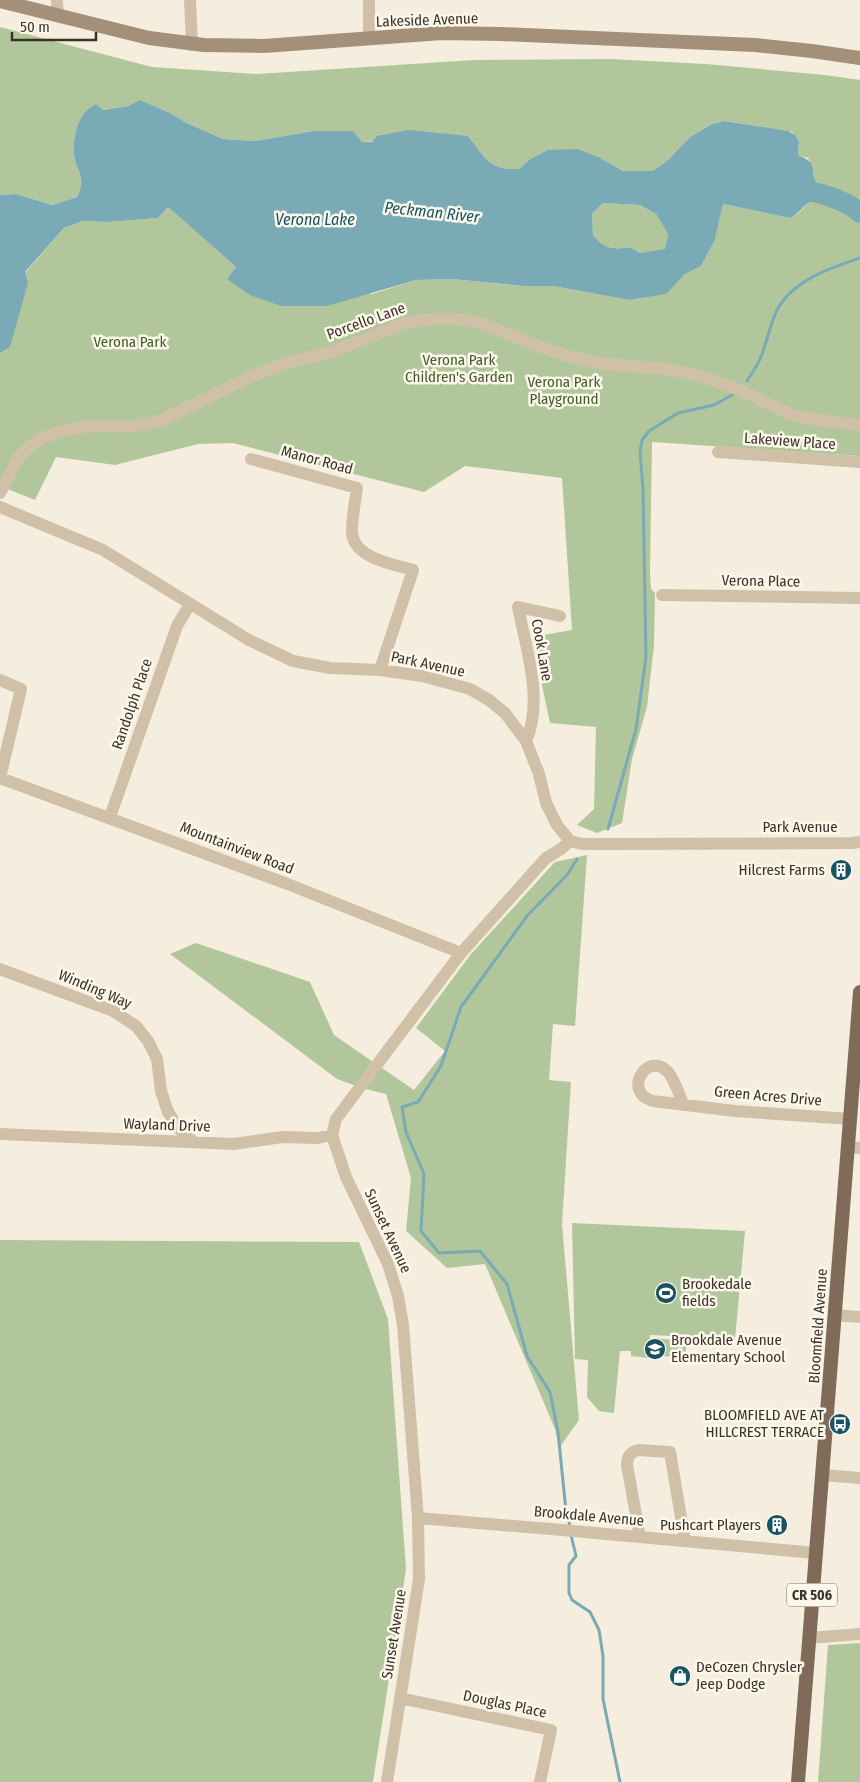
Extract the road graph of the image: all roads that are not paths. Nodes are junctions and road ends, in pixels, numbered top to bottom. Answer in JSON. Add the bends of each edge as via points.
{"nodes":[{"id":1,"x":57,"y":0,"type":"edge"},
{"id":2,"x":190,"y":0,"type":"edge"},
{"id":3,"x":369,"y":0,"type":"edge"},
{"id":4,"x":0,"y":1,"type":"edge"},
{"id":5,"x":58,"y":16,"type":"junction"},
{"id":6,"x":369,"y":38,"type":"junction"},
{"id":7,"x":192,"y":44,"type":"junction"},
{"id":8,"x":860,"y":58,"type":"edge"},
{"id":9,"x":860,"y":425,"type":"edge"},
{"id":10,"x":718,"y":452,"type":"dead end"},
{"id":11,"x":251,"y":459,"type":"dead end"},
{"id":12,"x":860,"y":462,"type":"edge"},
{"id":13,"x":0,"y":493,"type":"edge"},
{"id":14,"x":0,"y":507,"type":"edge"},
{"id":15,"x":662,"y":596,"type":"dead end"},
{"id":16,"x":860,"y":598,"type":"edge"},
{"id":17,"x":190,"y":604,"type":"junction"},
{"id":18,"x":560,"y":616,"type":"dead end"},
{"id":19,"x":380,"y":670,"type":"junction"},
{"id":20,"x":0,"y":680,"type":"edge"},
{"id":21,"x":526,"y":740,"type":"junction"},
{"id":22,"x":0,"y":778,"type":"edge"},
{"id":23,"x":110,"y":817,"type":"junction"},
{"id":24,"x":570,"y":841,"type":"junction"},
{"id":25,"x":860,"y":842,"type":"edge"},
{"id":26,"x":461,"y":953,"type":"junction"},
{"id":27,"x":0,"y":969,"type":"edge"},
{"id":28,"x":860,"y":992,"type":"edge"},
{"id":29,"x":683,"y":1104,"type":"dead end"},
{"id":30,"x":850,"y":1119,"type":"junction"},
{"id":31,"x":0,"y":1134,"type":"edge"},
{"id":32,"x":327,"y":1136,"type":"junction"},
{"id":33,"x":194,"y":1142,"type":"junction"},
{"id":34,"x":854,"y":1147,"type":"edge"},
{"id":35,"x":835,"y":1314,"type":"junction"},
{"id":36,"x":860,"y":1317,"type":"edge"},
{"id":37,"x":822,"y":1475,"type":"junction"},
{"id":38,"x":860,"y":1478,"type":"edge"},
{"id":39,"x":418,"y":1518,"type":"junction"},
{"id":40,"x":640,"y":1537,"type":"junction"},
{"id":41,"x":686,"y":1541,"type":"junction"},
{"id":42,"x":816,"y":1553,"type":"junction"},
{"id":43,"x":860,"y":1634,"type":"edge"},
{"id":44,"x":809,"y":1638,"type":"junction"},
{"id":45,"x":400,"y":1698,"type":"junction"},
{"id":46,"x":387,"y":1782,"type":"edge"},
{"id":47,"x":540,"y":1782,"type":"edge"},
{"id":48,"x":798,"y":1782,"type":"edge"}],
"edges":[{"from":1,"to":5,"type":"street"},
{"from":2,"to":7,"type":"street"},
{"from":3,"to":6,"type":"street"},
{"from":4,"to":5,"type":"main road","name":"Lakeside Avenue"},
{"from":5,"to":7,"type":"main road","name":"Lakeside Avenue","via":[[149,38]]},
{"from":6,"to":7,"type":"main road","name":"Lakeside Avenue","via":[[264,46]]},
{"from":6,"to":8,"type":"main road","name":"Lakeside Avenue","via":[[442,33],[501,34],[755,45]]},
{"from":9,"to":13,"type":"street","name":"Porcello Lane","via":[[790,414],[738,389],[696,375],[574,358],[483,324],[459,319],[431,319],[405,323],[334,352],[289,362],[252,376],[162,420],[130,428],[82,427],[42,438],[19,457]]},
{"from":10,"to":12,"type":"street","name":"Lakeview Place"},
{"from":11,"to":19,"type":"street","name":"Manor Road","via":[[357,488],[352,532],[355,542],[374,558],[413,570]]},
{"from":14,"to":17,"type":"street","name":"Park Avenue","via":[[103,550]]},
{"from":15,"to":16,"type":"street","name":"Verona Place"},
{"from":17,"to":19,"type":"street","name":"Park Avenue","via":[[249,640],[292,661],[330,668]]},
{"from":17,"to":23,"type":"street","name":"Randolph Place","via":[[177,626]]},
{"from":18,"to":21,"type":"street","name":"Cook Lane","via":[[518,607],[533,685],[533,716]]},
{"from":19,"to":21,"type":"street","name":"Park Avenue","via":[[422,676],[470,689],[489,700]]},
{"from":20,"to":22,"type":"street","via":[[21,689]]},
{"from":21,"to":24,"type":"street","name":"Park Avenue","via":[[540,774],[546,803]]},
{"from":22,"to":23,"type":"street","name":"Mountainview Road"},
{"from":23,"to":26,"type":"street","name":"Mountainview Road"},
{"from":24,"to":25,"type":"street","name":"Park Avenue","via":[[582,844]]},
{"from":24,"to":26,"type":"street","via":[[546,858]]},
{"from":26,"to":32,"type":"street","via":[[336,1119]]},
{"from":27,"to":33,"type":"street","name":"Winding Way","via":[[113,1011],[136,1026],[157,1059],[168,1112],[179,1129]]},
{"from":28,"to":30,"type":"main road","name":"Bloomfield Avenue","number":"CR 506"},
{"from":29,"to":30,"type":"street","name":"Green Acres Drive"},
{"from":30,"to":34,"type":"main road","name":"Bloomfield Avenue","number":"CR 506"},
{"from":31,"to":33,"type":"street","name":"Wayland Drive"},
{"from":32,"to":33,"type":"street","name":"Wayland Drive","via":[[282,1137],[234,1144]]},
{"from":32,"to":39,"type":"street","name":"Sunset Avenue","via":[[388,1264],[398,1296]]},
{"from":34,"to":35,"type":"main road","name":"Bloomfield Avenue","number":"CR 506"},
{"from":35,"to":36,"type":"street"},
{"from":35,"to":37,"type":"main road","name":"Bloomfield Avenue","number":"CR 506"},
{"from":37,"to":38,"type":"street"},
{"from":37,"to":42,"type":"main road","name":"Bloomfield Avenue","number":"CR 506"},
{"from":39,"to":40,"type":"street","name":"Brookdale Avenue"},
{"from":39,"to":45,"type":"street","name":"Sunset Avenue","via":[[419,1579]]},
{"from":40,"to":41,"type":"street","name":"Brookdale Avenue"},
{"from":40,"to":41,"type":"street","via":[[628,1457],[638,1450],[670,1452]]},
{"from":41,"to":42,"type":"street","name":"Brookdale Avenue"},
{"from":42,"to":44,"type":"main road","name":"Bloomfield Avenue","number":"CR 506"},
{"from":43,"to":44,"type":"street"},
{"from":44,"to":48,"type":"main road","name":"Bloomfield Avenue","number":"CR 506"},
{"from":45,"to":46,"type":"street","name":"Sunset Avenue"},
{"from":45,"to":47,"type":"street","name":"Douglas Place","via":[[551,1730]]}]}
